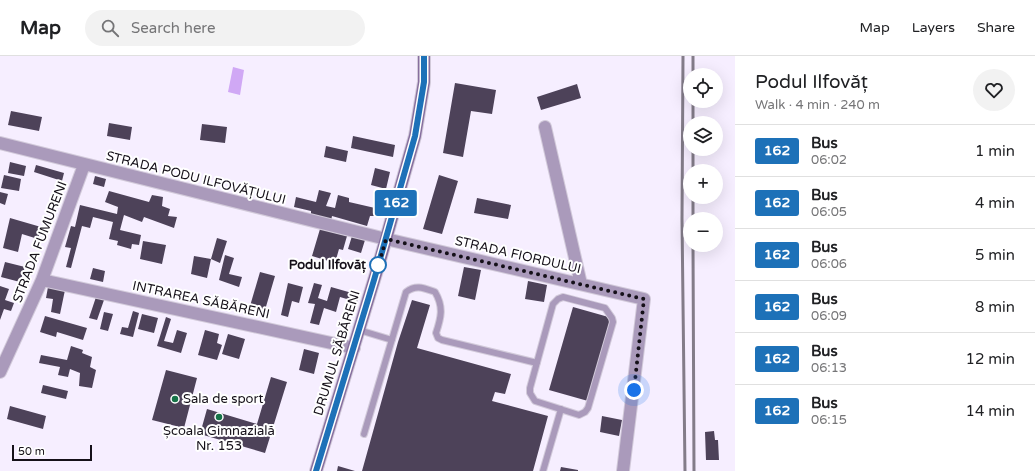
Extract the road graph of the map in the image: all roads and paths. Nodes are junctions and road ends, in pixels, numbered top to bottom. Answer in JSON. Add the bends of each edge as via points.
{"nodes":[{"id":1,"x":424,"y":56,"type":"edge"},
{"id":2,"x":544,"y":127,"type":"dead end"},
{"id":3,"x":0,"y":144,"type":"edge"},
{"id":4,"x":84,"y":165,"type":"junction"},
{"id":5,"x":386,"y":239,"type":"junction"},
{"id":6,"x":42,"y":280,"type":"junction"},
{"id":7,"x":581,"y":284,"type":"junction"},
{"id":8,"x":359,"y":330,"type":"junction"},
{"id":9,"x":392,"y":340,"type":"junction"},
{"id":10,"x":354,"y":348,"type":"junction"},
{"id":11,"x":538,"y":363,"type":"junction"},
{"id":12,"x":0,"y":372,"type":"edge"},
{"id":13,"x":561,"y":409,"type":"junction"},
{"id":14,"x":364,"y":434,"type":"dead end"},
{"id":15,"x":316,"y":471,"type":"edge"},
{"id":16,"x":543,"y":471,"type":"edge"},
{"id":17,"x":623,"y":471,"type":"edge"}],
"edges":[{"from":1,"to":5,"type":"main road","name":"DRUMUL SĂBĂRENI","via":[[424,82],[415,136]]},
{"from":2,"to":7,"type":"street"},
{"from":3,"to":4,"type":"street","name":"STRADA PODU ILFOVĂȚULUI"},
{"from":4,"to":5,"type":"street","name":"STRADA PODU ILFOVĂȚULUI"},
{"from":4,"to":6,"type":"street","name":"STRADA FUMURENI"},
{"from":5,"to":7,"type":"street","name":"STRADA FIORDULUI"},
{"from":5,"to":8,"type":"main road","name":"DRUMUL SĂBĂRENI"},
{"from":6,"to":10,"type":"street","name":"INTRAREA SĂBĂRENI"},
{"from":6,"to":12,"type":"street","name":"STRADA FUMURENI"},
{"from":7,"to":17,"type":"street","name":"STRADA FIORDULUI","via":[[644,299]]},
{"from":8,"to":9,"type":"lane"},
{"from":8,"to":10,"type":"main road","name":"DRUMUL SĂBĂRENI"},
{"from":9,"to":11,"type":"lane","via":[[406,292],[414,287],[423,287],[435,292],[442,308],[436,333],[438,338]]},
{"from":9,"to":14,"type":"lane"},
{"from":10,"to":15,"type":"main road","name":"DRUMUL SĂBĂRENI"},
{"from":11,"to":13,"type":"lane","via":[[530,388],[532,398]]},
{"from":11,"to":13,"type":"lane","via":[[556,300],[563,297],[605,308],[613,322],[588,408],[579,414]]},
{"from":13,"to":16,"type":"lane"}]}
